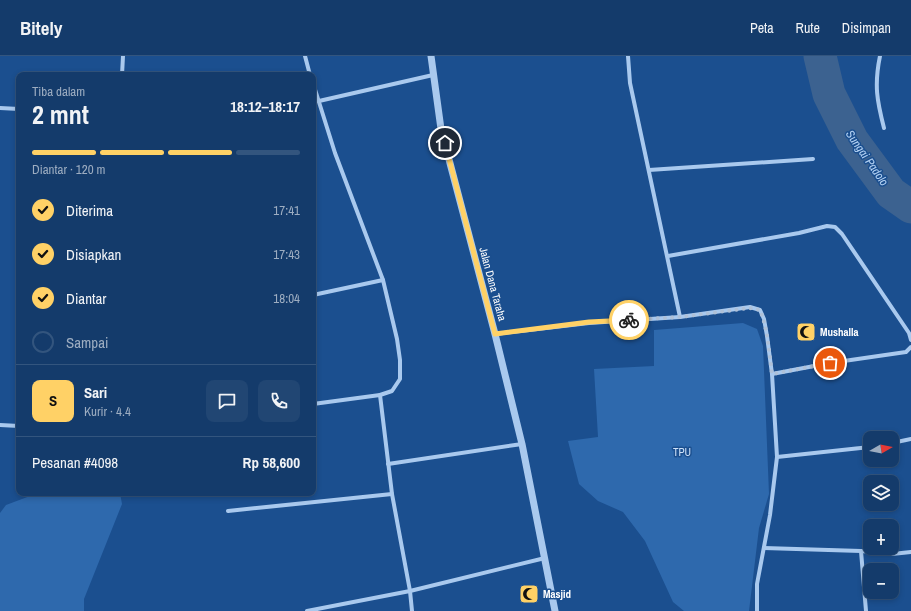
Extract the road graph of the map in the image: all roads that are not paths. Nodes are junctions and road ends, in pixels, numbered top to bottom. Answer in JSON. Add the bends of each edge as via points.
{"nodes":[{"id":1,"x":123,"y":56,"type":"edge"},
{"id":2,"x":305,"y":56,"type":"edge"},
{"id":3,"x":431,"y":56,"type":"edge"},
{"id":4,"x":628,"y":56,"type":"edge"},
{"id":5,"x":880,"y":56,"type":"edge"},
{"id":6,"x":122,"y":72,"type":"edge"},
{"id":7,"x":309,"y":72,"type":"edge"},
{"id":8,"x":433,"y":75,"type":"junction"},
{"id":9,"x":316,"y":90,"type":"edge"},
{"id":10,"x":320,"y":100,"type":"junction"},
{"id":11,"x":0,"y":108,"type":"edge"},
{"id":12,"x":16,"y":109,"type":"edge"},
{"id":13,"x":884,"y":128,"type":"dead end"},
{"id":14,"x":813,"y":159,"type":"dead end"},
{"id":15,"x":649,"y":170,"type":"junction"},
{"id":16,"x":668,"y":256,"type":"junction"},
{"id":17,"x":383,"y":280,"type":"junction"},
{"id":18,"x":316,"y":294,"type":"edge"},
{"id":19,"x":680,"y":317,"type":"junction"},
{"id":20,"x":495,"y":334,"type":"junction"},
{"id":21,"x":911,"y":340,"type":"edge"},
{"id":22,"x":911,"y":348,"type":"edge"},
{"id":23,"x":772,"y":374,"type":"junction"},
{"id":24,"x":380,"y":395,"type":"junction"},
{"id":25,"x":316,"y":404,"type":"edge"},
{"id":26,"x":0,"y":425,"type":"edge"},
{"id":27,"x":16,"y":426,"type":"edge"},
{"id":28,"x":911,"y":439,"type":"edge"},
{"id":29,"x":899,"y":442,"type":"edge"},
{"id":30,"x":522,"y":444,"type":"junction"},
{"id":31,"x":863,"y":448,"type":"edge"},
{"id":32,"x":778,"y":456,"type":"junction"},
{"id":33,"x":388,"y":464,"type":"junction"},
{"id":34,"x":392,"y":494,"type":"junction"},
{"id":35,"x":228,"y":511,"type":"dead end"},
{"id":36,"x":764,"y":548,"type":"junction"},
{"id":37,"x":861,"y":551,"type":"junction"},
{"id":38,"x":911,"y":552,"type":"edge"},
{"id":39,"x":545,"y":558,"type":"junction"},
{"id":40,"x":410,"y":592,"type":"junction"},
{"id":41,"x":307,"y":611,"type":"edge"},
{"id":42,"x":412,"y":611,"type":"edge"},
{"id":43,"x":555,"y":611,"type":"edge"},
{"id":44,"x":757,"y":611,"type":"edge"},
{"id":45,"x":866,"y":611,"type":"edge"}],
"edges":[{"from":1,"to":6,"type":"street"},
{"from":2,"to":7,"type":"street"},
{"from":3,"to":8,"type":"street","name":"Jalan Dana Taraha"},
{"from":4,"to":15,"type":"street","via":[[630,83]]},
{"from":5,"to":13,"type":"street","via":[[876,72],[877,100]]},
{"from":8,"to":10,"type":"street"},
{"from":8,"to":20,"type":"street","name":"Jalan Dana Taraha","via":[[441,129]]},
{"from":9,"to":10,"type":"street"},
{"from":10,"to":17,"type":"street","via":[[335,153]]},
{"from":11,"to":12,"type":"street"},
{"from":14,"to":15,"type":"street"},
{"from":15,"to":16,"type":"street"},
{"from":16,"to":19,"type":"street"},
{"from":16,"to":21,"type":"street","via":[[827,226],[835,227],[909,333]]},
{"from":17,"to":18,"type":"street"},
{"from":17,"to":24,"type":"street","via":[[397,339],[400,379],[392,391]]},
{"from":19,"to":20,"type":"street","via":[[589,322]]},
{"from":19,"to":23,"type":"street","via":[[750,308],[760,310],[768,336]]},
{"from":20,"to":30,"type":"street","name":"Jalan Dana Taraha"},
{"from":22,"to":23,"type":"street","via":[[906,352]]},
{"from":23,"to":32,"type":"street"},
{"from":24,"to":25,"type":"street"},
{"from":24,"to":33,"type":"street"},
{"from":26,"to":27,"type":"street"},
{"from":28,"to":29,"type":"street"},
{"from":30,"to":33,"type":"street"},
{"from":30,"to":39,"type":"street","name":"Jalan Dana Taraha"},
{"from":31,"to":32,"type":"street"},
{"from":32,"to":36,"type":"street"},
{"from":33,"to":34,"type":"street"},
{"from":34,"to":35,"type":"street"},
{"from":34,"to":40,"type":"street"},
{"from":36,"to":37,"type":"street"},
{"from":36,"to":44,"type":"street","via":[[757,584]]},
{"from":37,"to":38,"type":"street","via":[[892,554]]},
{"from":37,"to":45,"type":"street"},
{"from":39,"to":40,"type":"street"},
{"from":39,"to":43,"type":"street","name":"Jalan Dana Taraha"},
{"from":40,"to":41,"type":"street"},
{"from":40,"to":42,"type":"street"}]}
